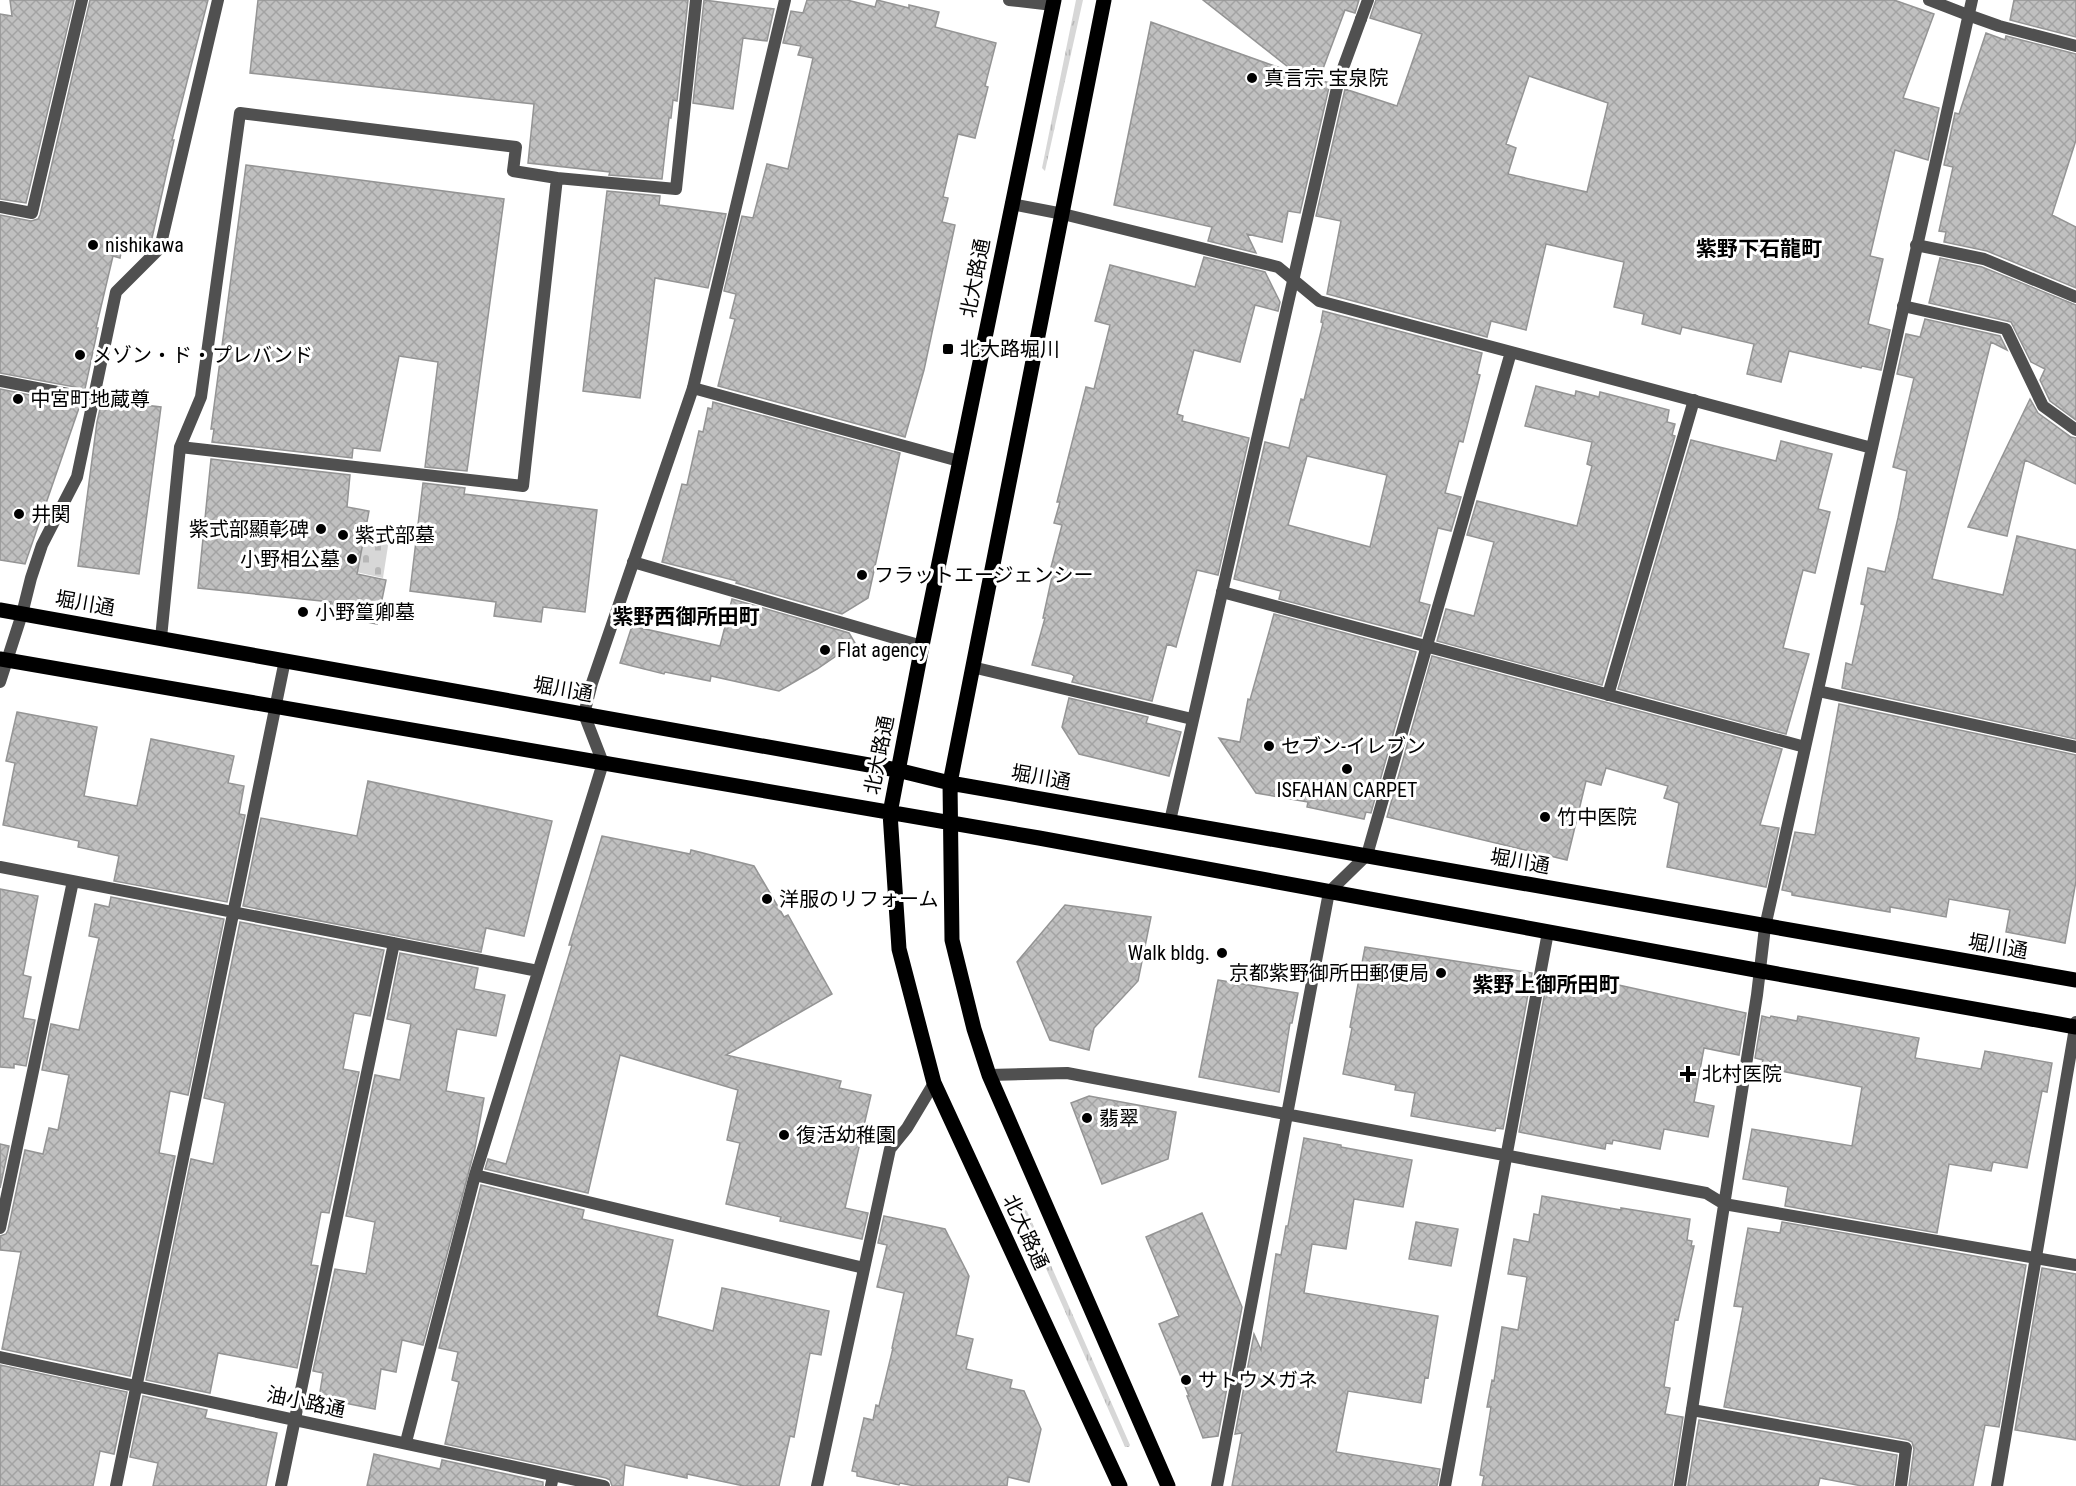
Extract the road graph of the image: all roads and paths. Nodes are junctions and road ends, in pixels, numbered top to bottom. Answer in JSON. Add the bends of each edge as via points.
{"nodes":[{"id":1,"x":82,"y":0,"type":"edge"},
{"id":2,"x":218,"y":0,"type":"edge"},
{"id":3,"x":696,"y":0,"type":"edge"},
{"id":4,"x":785,"y":0,"type":"edge"},
{"id":5,"x":1009,"y":0,"type":"edge"},
{"id":6,"x":1104,"y":0,"type":"edge"},
{"id":7,"x":1368,"y":0,"type":"edge"},
{"id":8,"x":1929,"y":0,"type":"edge"},
{"id":9,"x":1972,"y":0,"type":"edge"},
{"id":10,"x":1053,"y":2,"type":"edge"},
{"id":11,"x":1968,"y":15,"type":"junction"},
{"id":12,"x":2076,"y":45,"type":"edge"},
{"id":13,"x":557,"y":178,"type":"junction"},
{"id":14,"x":1011,"y":204,"type":"junction"},
{"id":15,"x":0,"y":207,"type":"edge"},
{"id":16,"x":1063,"y":214,"type":"junction"},
{"id":17,"x":1916,"y":245,"type":"junction"},
{"id":18,"x":1293,"y":279,"type":"junction"},
{"id":19,"x":2076,"y":297,"type":"edge"},
{"id":20,"x":1903,"y":306,"type":"junction"},
{"id":21,"x":1510,"y":352,"type":"junction"},
{"id":22,"x":0,"y":381,"type":"edge"},
{"id":23,"x":693,"y":388,"type":"junction"},
{"id":24,"x":94,"y":399,"type":"junction"},
{"id":25,"x":1694,"y":400,"type":"junction"},
{"id":26,"x":2076,"y":430,"type":"edge"},
{"id":27,"x":180,"y":447,"type":"junction"},
{"id":28,"x":1872,"y":448,"type":"junction"},
{"id":29,"x":959,"y":461,"type":"junction"},
{"id":30,"x":633,"y":562,"type":"junction"},
{"id":31,"x":1222,"y":592,"type":"junction"},
{"id":32,"x":0,"y":610,"type":"edge"},
{"id":33,"x":22,"y":614,"type":"junction"},
{"id":34,"x":161,"y":638,"type":"junction"},
{"id":35,"x":922,"y":646,"type":"junction"},
{"id":36,"x":1426,"y":647,"type":"junction"},
{"id":37,"x":3,"y":659,"type":"edge"},
{"id":38,"x":285,"y":660,"type":"junction"},
{"id":39,"x":972,"y":667,"type":"junction"},
{"id":40,"x":0,"y":682,"type":"edge"},
{"id":41,"x":1818,"y":691,"type":"junction"},
{"id":42,"x":1608,"y":695,"type":"junction"},
{"id":43,"x":276,"y":706,"type":"junction"},
{"id":44,"x":584,"y":714,"type":"junction"},
{"id":45,"x":1192,"y":719,"type":"junction"},
{"id":46,"x":1805,"y":747,"type":"junction"},
{"id":47,"x":2076,"y":747,"type":"edge"},
{"id":48,"x":603,"y":763,"type":"junction"},
{"id":49,"x":897,"y":770,"type":"junction"},
{"id":50,"x":950,"y":783,"type":"junction"},
{"id":51,"x":890,"y":813,"type":"junction"},
{"id":52,"x":1170,"y":821,"type":"junction"},
{"id":53,"x":951,"y":823,"type":"junction"},
{"id":54,"x":1367,"y":855,"type":"junction"},
{"id":55,"x":0,"y":867,"type":"edge"},
{"id":56,"x":73,"y":881,"type":"junction"},
{"id":57,"x":1329,"y":892,"type":"junction"},
{"id":58,"x":234,"y":912,"type":"junction"},
{"id":59,"x":1765,"y":927,"type":"junction"},
{"id":60,"x":1548,"y":932,"type":"junction"},
{"id":61,"x":394,"y":943,"type":"junction"},
{"id":62,"x":538,"y":971,"type":"junction"},
{"id":63,"x":1761,"y":971,"type":"junction"},
{"id":64,"x":2076,"y":980,"type":"edge"},
{"id":65,"x":2076,"y":1025,"type":"edge"},
{"id":66,"x":989,"y":1075,"type":"junction"},
{"id":67,"x":934,"y":1083,"type":"junction"},
{"id":68,"x":1287,"y":1114,"type":"junction"},
{"id":69,"x":1507,"y":1155,"type":"junction"},
{"id":70,"x":475,"y":1175,"type":"junction"},
{"id":71,"x":1724,"y":1204,"type":"junction"},
{"id":72,"x":0,"y":1228,"type":"edge"},
{"id":73,"x":2035,"y":1259,"type":"junction"},
{"id":74,"x":2076,"y":1265,"type":"edge"},
{"id":75,"x":864,"y":1268,"type":"junction"},
{"id":76,"x":0,"y":1358,"type":"edge"},
{"id":77,"x":137,"y":1386,"type":"junction"},
{"id":78,"x":1692,"y":1410,"type":"junction"},
{"id":79,"x":295,"y":1419,"type":"junction"},
{"id":80,"x":406,"y":1442,"type":"junction"},
{"id":81,"x":552,"y":1481,"type":"edge"},
{"id":82,"x":116,"y":1486,"type":"edge"},
{"id":83,"x":281,"y":1486,"type":"edge"},
{"id":84,"x":604,"y":1486,"type":"edge"},
{"id":85,"x":817,"y":1486,"type":"edge"},
{"id":86,"x":1120,"y":1486,"type":"edge"},
{"id":87,"x":1168,"y":1486,"type":"edge"},
{"id":88,"x":1217,"y":1486,"type":"edge"},
{"id":89,"x":1445,"y":1486,"type":"edge"},
{"id":90,"x":1680,"y":1486,"type":"edge"},
{"id":91,"x":1901,"y":1486,"type":"edge"},
{"id":92,"x":1997,"y":1486,"type":"edge"}],
"edges":[{"from":1,"to":15,"type":"street","via":[[32,213]]},
{"from":2,"to":24,"type":"street","via":[[160,248],[116,292]]},
{"from":3,"to":13,"type":"street","via":[[676,189]]},
{"from":4,"to":23,"type":"street"},
{"from":5,"to":10,"type":"street"},
{"from":6,"to":16,"type":"main road","name":"北大路通"},
{"from":7,"to":18,"type":"street","via":[[1339,79]]},
{"from":8,"to":11,"type":"street"},
{"from":9,"to":11,"type":"street"},
{"from":10,"to":14,"type":"main road","name":"北大路通"},
{"from":11,"to":12,"type":"street"},
{"from":11,"to":17,"type":"street"},
{"from":13,"to":27,"type":"street","via":[[523,486]]},
{"from":13,"to":27,"type":"street","via":[[513,171],[516,147],[240,113],[201,397]]},
{"from":14,"to":16,"type":"street"},
{"from":14,"to":29,"type":"main road","name":"北大路通"},
{"from":16,"to":18,"type":"street","via":[[1278,267]]},
{"from":16,"to":39,"type":"main road","name":"北大路通"},
{"from":17,"to":19,"type":"street","via":[[1984,259]]},
{"from":17,"to":20,"type":"street"},
{"from":18,"to":21,"type":"street","via":[[1319,301]]},
{"from":18,"to":31,"type":"street"},
{"from":20,"to":26,"type":"street","via":[[2006,329],[2043,406]]},
{"from":20,"to":28,"type":"street"},
{"from":21,"to":25,"type":"street"},
{"from":21,"to":36,"type":"street"},
{"from":22,"to":24,"type":"street"},
{"from":23,"to":29,"type":"street"},
{"from":23,"to":30,"type":"street"},
{"from":24,"to":33,"type":"street","via":[[77,477],[42,545]]},
{"from":25,"to":28,"type":"street"},
{"from":25,"to":42,"type":"street"},
{"from":27,"to":34,"type":"street"},
{"from":28,"to":41,"type":"street"},
{"from":29,"to":35,"type":"main road","name":"北大路通"},
{"from":30,"to":35,"type":"street"},
{"from":30,"to":44,"type":"street"},
{"from":31,"to":36,"type":"street"},
{"from":31,"to":45,"type":"street"},
{"from":32,"to":33,"type":"main road","name":"堀川通"},
{"from":33,"to":34,"type":"main road","name":"堀川通"},
{"from":33,"to":37,"type":"street"},
{"from":34,"to":38,"type":"main road","name":"堀川通"},
{"from":35,"to":49,"type":"main road","name":"北大路通"},
{"from":36,"to":42,"type":"street"},
{"from":36,"to":54,"type":"street"},
{"from":37,"to":40,"type":"street"},
{"from":37,"to":43,"type":"main road"},
{"from":38,"to":43,"type":"street"},
{"from":38,"to":44,"type":"main road","name":"堀川通"},
{"from":39,"to":45,"type":"street"},
{"from":39,"to":50,"type":"main road","name":"北大路通"},
{"from":41,"to":46,"type":"street"},
{"from":41,"to":47,"type":"street"},
{"from":42,"to":46,"type":"street"},
{"from":43,"to":48,"type":"main road"},
{"from":43,"to":58,"type":"street"},
{"from":44,"to":48,"type":"street"},
{"from":44,"to":49,"type":"main road","name":"堀川通"},
{"from":45,"to":52,"type":"street"},
{"from":46,"to":59,"type":"street"},
{"from":48,"to":51,"type":"main road"},
{"from":48,"to":62,"type":"street"},
{"from":49,"to":50,"type":"main road","name":"堀川通"},
{"from":49,"to":51,"type":"main road","name":"北大路通"},
{"from":50,"to":52,"type":"main road","name":"堀川通"},
{"from":50,"to":53,"type":"main road","name":"北大路通"},
{"from":51,"to":53,"type":"main road"},
{"from":51,"to":67,"type":"main road","name":"北大路通","via":[[899,950]]},
{"from":52,"to":54,"type":"main road","name":"堀川通"},
{"from":53,"to":57,"type":"main road"},
{"from":53,"to":66,"type":"main road","name":"北大路通","via":[[952,940]]},
{"from":54,"to":57,"type":"street"},
{"from":54,"to":59,"type":"main road","name":"堀川通"},
{"from":55,"to":56,"type":"street"},
{"from":56,"to":58,"type":"street"},
{"from":56,"to":72,"type":"street"},
{"from":57,"to":60,"type":"main road"},
{"from":57,"to":68,"type":"street"},
{"from":58,"to":61,"type":"street"},
{"from":58,"to":77,"type":"street"},
{"from":59,"to":63,"type":"street"},
{"from":59,"to":64,"type":"main road","name":"堀川通"},
{"from":60,"to":63,"type":"main road"},
{"from":60,"to":69,"type":"street"},
{"from":61,"to":62,"type":"street"},
{"from":61,"to":79,"type":"street"},
{"from":62,"to":70,"type":"street"},
{"from":63,"to":65,"type":"main road"},
{"from":63,"to":71,"type":"street"},
{"from":65,"to":73,"type":"street"},
{"from":66,"to":68,"type":"street","via":[[1067,1073]]},
{"from":66,"to":87,"type":"main road","name":"北大路通"},
{"from":67,"to":75,"type":"street","via":[[908,1128],[890,1149]]},
{"from":67,"to":86,"type":"main road","name":"北大路通"},
{"from":68,"to":69,"type":"street"},
{"from":68,"to":88,"type":"street"},
{"from":69,"to":71,"type":"street","via":[[1706,1193]]},
{"from":69,"to":89,"type":"street"},
{"from":70,"to":75,"type":"street"},
{"from":70,"to":80,"type":"street"},
{"from":71,"to":73,"type":"street"},
{"from":71,"to":78,"type":"street"},
{"from":73,"to":74,"type":"street"},
{"from":73,"to":92,"type":"street"},
{"from":75,"to":85,"type":"street"},
{"from":76,"to":77,"type":"street","name":"油小路通"},
{"from":77,"to":79,"type":"street","name":"油小路通"},
{"from":77,"to":82,"type":"street"},
{"from":78,"to":90,"type":"street"},
{"from":78,"to":91,"type":"street","via":[[1906,1448]]},
{"from":79,"to":80,"type":"street","name":"油小路通"},
{"from":79,"to":83,"type":"street"},
{"from":80,"to":81,"type":"street","name":"油小路通"},
{"from":81,"to":84,"type":"street","name":"油小路通"}]}
